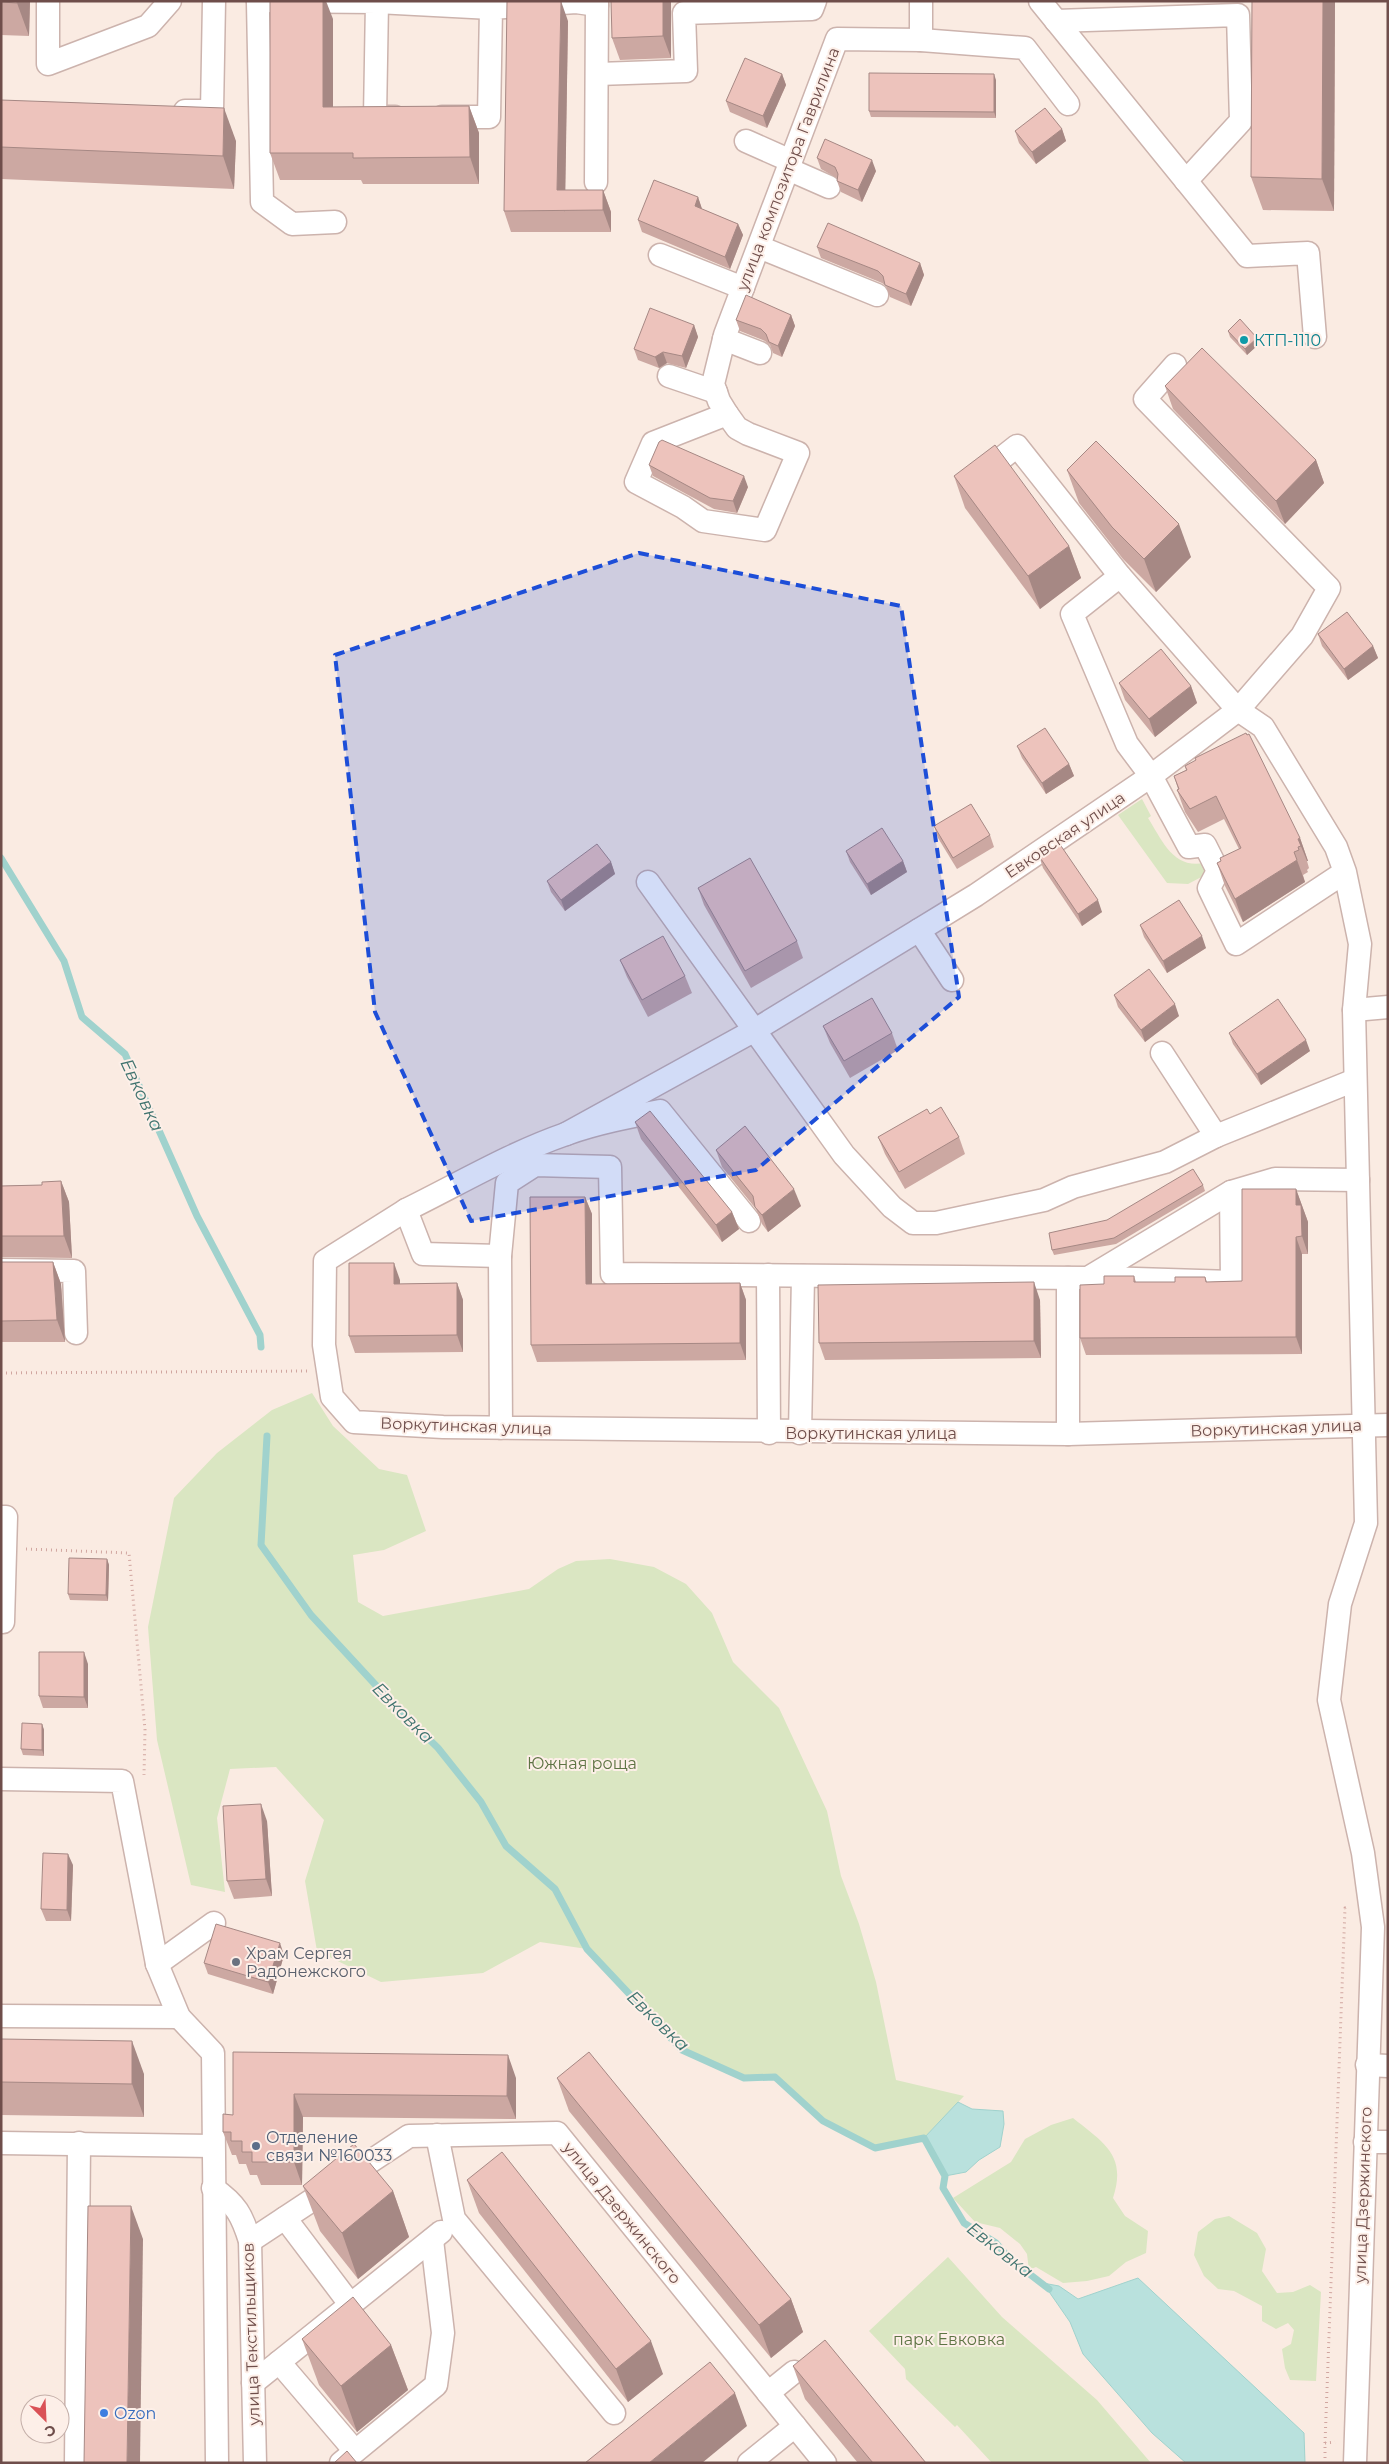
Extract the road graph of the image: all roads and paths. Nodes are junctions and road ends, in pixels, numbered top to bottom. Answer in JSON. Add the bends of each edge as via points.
{"nodes":[{"id":1,"x":48,"y":1,"type":"edge"},
{"id":2,"x":170,"y":1,"type":"edge"},
{"id":3,"x":214,"y":1,"type":"edge"},
{"id":4,"x":815,"y":1,"type":"edge"},
{"id":5,"x":921,"y":1,"type":"edge"},
{"id":6,"x":1040,"y":1,"type":"edge"},
{"id":7,"x":258,"y":2,"type":"edge"},
{"id":8,"x":377,"y":2,"type":"edge"},
{"id":9,"x":597,"y":3,"type":"edge"},
{"id":10,"x":491,"y":8,"type":"junction"},
{"id":11,"x":1056,"y":21,"type":"junction"},
{"id":12,"x":921,"y":40,"type":"junction"},
{"id":13,"x":598,"y":74,"type":"junction"},
{"id":14,"x":1068,"y":104,"type":"dead end"},
{"id":15,"x":164,"y":111,"type":"edge"},
{"id":16,"x":746,"y":142,"type":"dead end"},
{"id":17,"x":790,"y":165,"type":"junction"},
{"id":18,"x":1186,"y":181,"type":"junction"},
{"id":19,"x":596,"y":182,"type":"dead end"},
{"id":20,"x":829,"y":187,"type":"dead end"},
{"id":21,"x":336,"y":222,"type":"dead end"},
{"id":22,"x":758,"y":247,"type":"junction"},
{"id":23,"x":660,"y":255,"type":"dead end"},
{"id":24,"x":743,"y":288,"type":"junction"},
{"id":25,"x":877,"y":295,"type":"dead end"},
{"id":26,"x":1315,"y":337,"type":"dead end"},
{"id":27,"x":724,"y":339,"type":"junction"},
{"id":28,"x":760,"y":353,"type":"dead end"},
{"id":29,"x":1175,"y":366,"type":"dead end"},
{"id":30,"x":669,"y":376,"type":"dead end"},
{"id":31,"x":716,"y":392,"type":"junction"},
{"id":32,"x":727,"y":414,"type":"junction"},
{"id":33,"x":966,"y":487,"type":"edge"},
{"id":34,"x":1120,"y":576,"type":"junction"},
{"id":35,"x":1238,"y":710,"type":"junction"},
{"id":36,"x":1151,"y":776,"type":"junction"},
{"id":37,"x":1345,"y":872,"type":"junction"},
{"id":38,"x":648,"y":882,"type":"dead end"},
{"id":39,"x":919,"y":930,"type":"junction"},
{"id":40,"x":952,"y":980,"type":"dead end"},
{"id":41,"x":1388,"y":1007,"type":"edge"},
{"id":42,"x":1354,"y":1010,"type":"junction"},
{"id":43,"x":755,"y":1030,"type":"junction"},
{"id":44,"x":1162,"y":1053,"type":"dead end"},
{"id":45,"x":1356,"y":1080,"type":"junction"},
{"id":46,"x":566,"y":1134,"type":"junction"},
{"id":47,"x":1216,"y":1136,"type":"junction"},
{"id":48,"x":490,"y":1168,"type":"junction"},
{"id":49,"x":1358,"y":1180,"type":"junction"},
{"id":50,"x":507,"y":1184,"type":"junction"},
{"id":51,"x":1231,"y":1192,"type":"junction"},
{"id":52,"x":406,"y":1210,"type":"junction"},
{"id":53,"x":749,"y":1221,"type":"dead end"},
{"id":54,"x":500,"y":1256,"type":"junction"},
{"id":55,"x":1,"y":1270,"type":"edge"},
{"id":56,"x":768,"y":1275,"type":"junction"},
{"id":57,"x":803,"y":1276,"type":"junction"},
{"id":58,"x":1078,"y":1278,"type":"junction"},
{"id":59,"x":76,"y":1332,"type":"dead end"},
{"id":60,"x":328,"y":1371,"type":"junction"},
{"id":61,"x":1,"y":1373,"type":"edge"},
{"id":62,"x":1364,"y":1425,"type":"junction"},
{"id":63,"x":1388,"y":1425,"type":"edge"},
{"id":64,"x":501,"y":1428,"type":"junction"},
{"id":65,"x":769,"y":1433,"type":"junction"},
{"id":66,"x":800,"y":1433,"type":"junction"},
{"id":67,"x":1068,"y":1434,"type":"junction"},
{"id":68,"x":1,"y":1517,"type":"edge"},
{"id":69,"x":5,"y":1548,"type":"junction"},
{"id":70,"x":1,"y":1622,"type":"edge"},
{"id":71,"x":1,"y":1779,"type":"edge"},
{"id":72,"x":122,"y":1781,"type":"junction"},
{"id":73,"x":1377,"y":1921,"type":"edge"},
{"id":74,"x":214,"y":1924,"type":"edge"},
{"id":75,"x":1380,"y":1960,"type":"edge"},
{"id":76,"x":157,"y":1964,"type":"junction"},
{"id":77,"x":1,"y":2016,"type":"edge"},
{"id":78,"x":179,"y":2017,"type":"junction"},
{"id":79,"x":1377,"y":2066,"type":"edge"},
{"id":80,"x":437,"y":2135,"type":"junction"},
{"id":81,"x":1365,"y":2142,"type":"junction"},
{"id":82,"x":1388,"y":2142,"type":"edge"},
{"id":83,"x":1,"y":2143,"type":"edge"},
{"id":84,"x":79,"y":2143,"type":"junction"},
{"id":85,"x":213,"y":2146,"type":"junction"},
{"id":86,"x":214,"y":2188,"type":"junction"},
{"id":87,"x":285,"y":2218,"type":"junction"},
{"id":88,"x":454,"y":2219,"type":"junction"},
{"id":89,"x":432,"y":2240,"type":"junction"},
{"id":90,"x":250,"y":2241,"type":"junction"},
{"id":91,"x":350,"y":2304,"type":"junction"},
{"id":92,"x":279,"y":2362,"type":"junction"},
{"id":93,"x":794,"y":2372,"type":"dead end"},
{"id":94,"x":254,"y":2383,"type":"junction"},
{"id":95,"x":768,"y":2393,"type":"junction"},
{"id":96,"x":614,"y":2413,"type":"dead end"},
{"id":97,"x":795,"y":2426,"type":"junction"},
{"id":98,"x":1325,"y":2443,"type":"dead end"},
{"id":99,"x":348,"y":2457,"type":"edge"},
{"id":100,"x":820,"y":2461,"type":"edge"},
{"id":101,"x":76,"y":2463,"type":"edge"},
{"id":102,"x":217,"y":2463,"type":"edge"},
{"id":103,"x":255,"y":2463,"type":"edge"},
{"id":104,"x":750,"y":2463,"type":"edge"},
{"id":105,"x":1355,"y":2463,"type":"edge"}],
"edges":[{"from":1,"to":2,"type":"street","via":[[48,64],[148,26]]},
{"from":3,"to":15,"type":"street","via":[[212,111]]},
{"from":4,"to":13,"type":"street","via":[[812,10],[684,14],[686,71]]},
{"from":5,"to":12,"type":"street"},
{"from":6,"to":11,"type":"street"},
{"from":7,"to":8,"type":"street"},
{"from":7,"to":21,"type":"street","via":[[262,202],[292,224]]},
{"from":8,"to":10,"type":"street"},
{"from":8,"to":10,"type":"street","via":[[376,117],[489,117]]},
{"from":9,"to":10,"type":"street"},
{"from":9,"to":13,"type":"street"},
{"from":11,"to":18,"type":"street"},
{"from":11,"to":18,"type":"street","via":[[1238,15],[1241,121]]},
{"from":12,"to":14,"type":"street","via":[[1025,48]]},
{"from":12,"to":17,"type":"street","name":"улица композитора Гаврилина","via":[[837,39]]},
{"from":13,"to":19,"type":"street"},
{"from":16,"to":17,"type":"street"},
{"from":17,"to":20,"type":"street"},
{"from":17,"to":22,"type":"street","name":"улица композитора Гаврилина"},
{"from":18,"to":26,"type":"street","via":[[1247,256],[1308,253]]},
{"from":22,"to":24,"type":"street","name":"улица композитора Гаврилина"},
{"from":22,"to":25,"type":"street"},
{"from":23,"to":24,"type":"street"},
{"from":24,"to":27,"type":"street","name":"улица композитора Гаврилина"},
{"from":27,"to":28,"type":"street"},
{"from":27,"to":31,"type":"street","name":"улица композитора Гаврилина","via":[[713,384]]},
{"from":29,"to":35,"type":"street","name":"Евковская улица","via":[[1145,399],[1328,588],[1302,636]]},
{"from":30,"to":31,"type":"street"},
{"from":31,"to":32,"type":"street","name":"улица композитора Гаврилина"},
{"from":32,"to":32,"type":"street","name":"улица композитора Гаврилина","via":[[737,428],[798,453],[765,530],[704,521],[636,482],[653,443]]},
{"from":33,"to":34,"type":"street","name":"улица Дзержинского","via":[[1017,446]]},
{"from":34,"to":35,"type":"street","name":"улица Дзержинского"},
{"from":34,"to":36,"type":"street","via":[[1072,614],[1127,744]]},
{"from":35,"to":36,"type":"street","name":"Евковская улица"},
{"from":35,"to":37,"type":"street","name":"улица Дзержинского","via":[[1263,727],[1321,819]]},
{"from":36,"to":37,"type":"street","via":[[1189,847],[1206,845],[1218,871],[1209,888],[1236,944]]},
{"from":36,"to":39,"type":"street","name":"Евковская улица"},
{"from":37,"to":42,"type":"street","name":"улица Дзержинского","via":[[1360,944]]},
{"from":38,"to":43,"type":"street"},
{"from":39,"to":40,"type":"street"},
{"from":39,"to":43,"type":"street","name":"Евковская улица"},
{"from":41,"to":42,"type":"street"},
{"from":42,"to":45,"type":"street","name":"улица Дзержинского"},
{"from":43,"to":46,"type":"street","name":"Евковская улица"},
{"from":43,"to":47,"type":"street","via":[[844,1155],[912,1224],[936,1223],[1044,1200],[1073,1187],[1166,1162]]},
{"from":44,"to":47,"type":"street"},
{"from":45,"to":47,"type":"street"},
{"from":45,"to":49,"type":"street","name":"улица Дзержинского"},
{"from":46,"to":48,"type":"street"},
{"from":46,"to":53,"type":"street","via":[[660,1111]]},
{"from":48,"to":50,"type":"street"},
{"from":48,"to":52,"type":"street"},
{"from":49,"to":51,"type":"street","via":[[1276,1179]]},
{"from":49,"to":62,"type":"street","name":"улица Дзержинского"},
{"from":50,"to":54,"type":"street"},
{"from":50,"to":56,"type":"street","via":[[535,1165],[610,1167],[612,1274]]},
{"from":51,"to":58,"type":"street"},
{"from":51,"to":58,"type":"street","via":[[1232,1282]]},
{"from":52,"to":54,"type":"street","via":[[423,1254]]},
{"from":52,"to":60,"type":"street","via":[[325,1261],[324,1345]]},
{"from":54,"to":64,"type":"street"},
{"from":55,"to":59,"type":"street","via":[[74,1271]]},
{"from":56,"to":57,"type":"street"},
{"from":56,"to":65,"type":"street"},
{"from":57,"to":58,"type":"street"},
{"from":57,"to":66,"type":"street"},
{"from":58,"to":67,"type":"street"},
{"from":60,"to":61,"type":"path"},
{"from":60,"to":64,"type":"street","name":"Воркутинская улица","via":[[332,1397],[354,1422]]},
{"from":62,"to":63,"type":"street","name":"Воркутинская улица"},
{"from":62,"to":67,"type":"street","name":"Воркутинская улица"},
{"from":62,"to":73,"type":"street","name":"улица Дзержинского","via":[[1366,1523],[1340,1604],[1329,1700]]},
{"from":64,"to":65,"type":"street","name":"Воркутинская улица"},
{"from":65,"to":66,"type":"street","name":"Воркутинская улица"},
{"from":66,"to":67,"type":"street","name":"Воркутинская улица"},
{"from":68,"to":69,"type":"street","via":[[6,1517]]},
{"from":69,"to":70,"type":"street"},
{"from":69,"to":72,"type":"path","via":[[129,1553],[145,1730],[145,1774]]},
{"from":71,"to":72,"type":"street"},
{"from":72,"to":76,"type":"street"},
{"from":73,"to":75,"type":"street","name":"улица Дзержинского"},
{"from":73,"to":98,"type":"path","via":[[1346,1908]]},
{"from":74,"to":76,"type":"street"},
{"from":75,"to":79,"type":"street","name":"улица Дзержинского"},
{"from":76,"to":78,"type":"street"},
{"from":77,"to":78,"type":"street"},
{"from":78,"to":85,"type":"street","via":[[213,2053]]},
{"from":79,"to":81,"type":"street","name":"улица Дзержинского"},
{"from":80,"to":87,"type":"street","name":"улица Дзержинского","via":[[409,2136]]},
{"from":80,"to":88,"type":"street"},
{"from":80,"to":95,"type":"street","name":"улица Дзержинского","via":[[557,2133]]},
{"from":81,"to":82,"type":"street"},
{"from":81,"to":105,"type":"street","name":"улица Дзержинского"},
{"from":83,"to":84,"type":"street"},
{"from":84,"to":85,"type":"street"},
{"from":84,"to":101,"type":"street"},
{"from":85,"to":86,"type":"street"},
{"from":86,"to":90,"type":"street","name":"улица Текстильщиков","via":[[231,2201],[243,2218]]},
{"from":86,"to":102,"type":"street"},
{"from":87,"to":90,"type":"street","name":"улица Дзержинского"},
{"from":87,"to":91,"type":"street"},
{"from":88,"to":89,"type":"street"},
{"from":88,"to":96,"type":"street"},
{"from":89,"to":91,"type":"street"},
{"from":89,"to":99,"type":"street","via":[[443,2333],[436,2385]]},
{"from":90,"to":94,"type":"street","name":"улица Текстильщиков"},
{"from":91,"to":92,"type":"street"},
{"from":92,"to":94,"type":"street"},
{"from":92,"to":99,"type":"street"},
{"from":93,"to":95,"type":"street"},
{"from":94,"to":103,"type":"street","name":"улица Текстильщиков"},
{"from":95,"to":97,"type":"street","name":"улица Дзержинского"},
{"from":97,"to":100,"type":"street","name":"улица Дзержинского"},
{"from":97,"to":104,"type":"street"}]}
